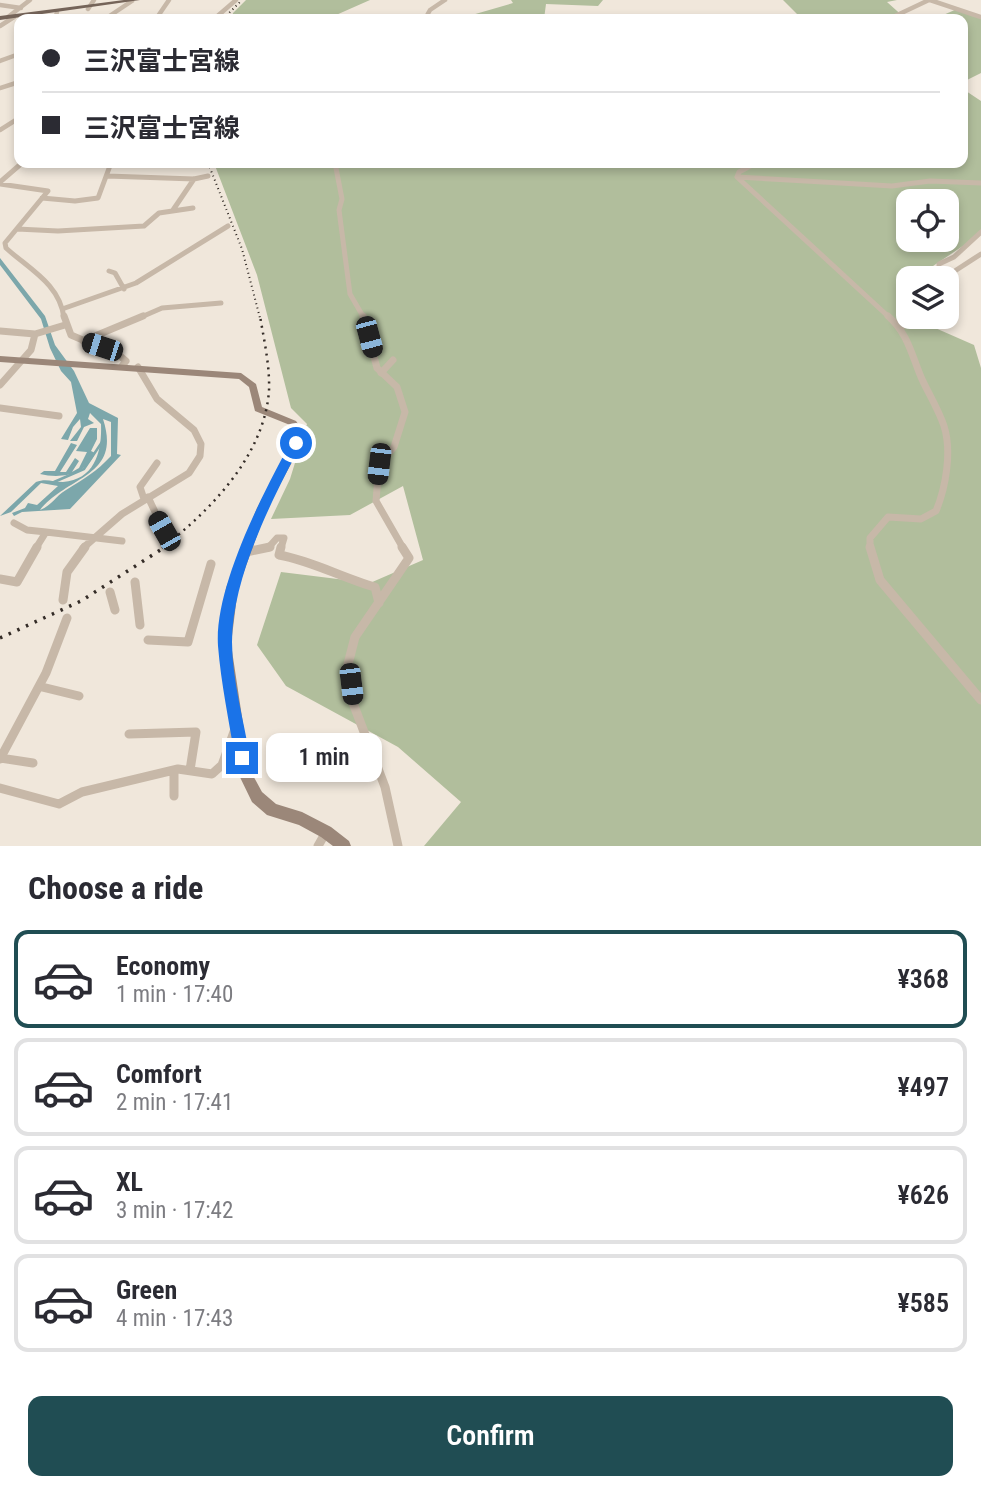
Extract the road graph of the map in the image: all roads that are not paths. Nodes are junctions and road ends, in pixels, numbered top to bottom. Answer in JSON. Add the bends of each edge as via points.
{"nodes":[{"id":1,"x":30,"y":0,"type":"edge"},
{"id":2,"x":94,"y":0,"type":"edge"},
{"id":3,"x":236,"y":0,"type":"edge"},
{"id":4,"x":445,"y":0,"type":"edge"},
{"id":5,"x":929,"y":0,"type":"edge"},
{"id":6,"x":130,"y":1,"type":"edge"},
{"id":7,"x":0,"y":5,"type":"edge"},
{"id":8,"x":21,"y":8,"type":"junction"},
{"id":9,"x":88,"y":9,"type":"junction"},
{"id":10,"x":14,"y":14,"type":"edge"},
{"id":11,"x":14,"y":14,"type":"edge"},
{"id":12,"x":65,"y":14,"type":"edge"},
{"id":13,"x":112,"y":14,"type":"edge"},
{"id":14,"x":220,"y":14,"type":"edge"},
{"id":15,"x":428,"y":14,"type":"edge"},
{"id":16,"x":899,"y":14,"type":"edge"},
{"id":17,"x":981,"y":17,"type":"edge"},
{"id":18,"x":0,"y":18,"type":"edge"},
{"id":19,"x":10,"y":18,"type":"junction"},
{"id":20,"x":14,"y":18,"type":"edge"},
{"id":21,"x":14,"y":20,"type":"edge"},
{"id":22,"x":2,"y":30,"type":"edge"},
{"id":23,"x":16,"y":168,"type":"edge"},
{"id":24,"x":109,"y":168,"type":"edge"},
{"id":25,"x":336,"y":168,"type":"edge"},
{"id":26,"x":747,"y":168,"type":"edge"},
{"id":27,"x":107,"y":176,"type":"junction"},
{"id":28,"x":208,"y":176,"type":"dead end"},
{"id":29,"x":737,"y":177,"type":"junction"},
{"id":30,"x":194,"y":179,"type":"junction"},
{"id":31,"x":0,"y":183,"type":"edge"},
{"id":32,"x":981,"y":183,"type":"edge"},
{"id":33,"x":42,"y":198,"type":"junction"},
{"id":34,"x":193,"y":208,"type":"dead end"},
{"id":35,"x":173,"y":210,"type":"junction"},
{"id":36,"x":228,"y":226,"type":"dead end"},
{"id":37,"x":17,"y":229,"type":"junction"},
{"id":38,"x":981,"y":232,"type":"edge"},
{"id":39,"x":981,"y":254,"type":"edge"},
{"id":40,"x":939,"y":266,"type":"edge"},
{"id":41,"x":959,"y":268,"type":"edge"},
{"id":42,"x":109,"y":271,"type":"dead end"},
{"id":43,"x":124,"y":289,"type":"junction"},
{"id":44,"x":221,"y":303,"type":"dead end"},
{"id":45,"x":65,"y":308,"type":"junction"},
{"id":46,"x":896,"y":323,"type":"edge"},
{"id":47,"x":65,"y":325,"type":"junction"},
{"id":48,"x":902,"y":329,"type":"edge"},
{"id":49,"x":0,"y":331,"type":"edge"},
{"id":50,"x":39,"y":333,"type":"junction"},
{"id":51,"x":83,"y":341,"type":"junction"},
{"id":52,"x":0,"y":359,"type":"edge"},
{"id":53,"x":24,"y":360,"type":"junction"},
{"id":54,"x":393,"y":360,"type":"dead end"},
{"id":55,"x":122,"y":366,"type":"junction"},
{"id":56,"x":138,"y":367,"type":"junction"},
{"id":57,"x":381,"y":373,"type":"junction"},
{"id":58,"x":0,"y":385,"type":"edge"},
{"id":59,"x":0,"y":408,"type":"edge"},
{"id":60,"x":59,"y":416,"type":"dead end"},
{"id":61,"x":157,"y":463,"type":"dead end"},
{"id":62,"x":146,"y":498,"type":"junction"},
{"id":63,"x":14,"y":523,"type":"dead end"},
{"id":64,"x":164,"y":531,"type":"dead end"},
{"id":65,"x":46,"y":532,"type":"junction"},
{"id":66,"x":94,"y":539,"type":"junction"},
{"id":67,"x":122,"y":541,"type":"dead end"},
{"id":68,"x":246,"y":552,"type":"junction"},
{"id":69,"x":211,"y":564,"type":"dead end"},
{"id":70,"x":0,"y":579,"type":"edge"},
{"id":71,"x":135,"y":582,"type":"dead end"},
{"id":72,"x":110,"y":592,"type":"dead end"},
{"id":73,"x":63,"y":600,"type":"dead end"},
{"id":74,"x":379,"y":604,"type":"junction"},
{"id":75,"x":115,"y":610,"type":"dead end"},
{"id":76,"x":67,"y":618,"type":"dead end"},
{"id":77,"x":140,"y":625,"type":"dead end"},
{"id":78,"x":148,"y":640,"type":"dead end"},
{"id":79,"x":41,"y":687,"type":"junction"},
{"id":80,"x":79,"y":696,"type":"dead end"},
{"id":81,"x":981,"y":700,"type":"edge"},
{"id":82,"x":238,"y":722,"type":"junction"},
{"id":83,"x":129,"y":734,"type":"dead end"},
{"id":84,"x":0,"y":759,"type":"edge"},
{"id":85,"x":33,"y":764,"type":"dead end"},
{"id":86,"x":174,"y":770,"type":"junction"},
{"id":87,"x":190,"y":770,"type":"junction"},
{"id":88,"x":0,"y":788,"type":"edge"},
{"id":89,"x":173,"y":796,"type":"dead end"},
{"id":90,"x":326,"y":832,"type":"junction"},
{"id":91,"x":318,"y":846,"type":"edge"},
{"id":92,"x":344,"y":846,"type":"edge"},
{"id":93,"x":398,"y":846,"type":"edge"}],
"edges":[{"from":1,"to":8,"type":"street"},
{"from":2,"to":9,"type":"street"},
{"from":3,"to":14,"type":"street"},
{"from":4,"to":15,"type":"street"},
{"from":5,"to":16,"type":"street"},
{"from":5,"to":17,"type":"street"},
{"from":6,"to":9,"type":"main road"},
{"from":6,"to":13,"type":"street"},
{"from":7,"to":8,"type":"street"},
{"from":8,"to":11,"type":"street"},
{"from":9,"to":12,"type":"main road"},
{"from":10,"to":19,"type":"street"},
{"from":18,"to":19,"type":"main road"},
{"from":19,"to":20,"type":"main road"},
{"from":19,"to":21,"type":"street"},
{"from":19,"to":22,"type":"street"},
{"from":23,"to":31,"type":"street"},
{"from":24,"to":27,"type":"street"},
{"from":25,"to":57,"type":"street","via":[[350,294],[366,321]]},
{"from":26,"to":29,"type":"street"},
{"from":27,"to":30,"type":"street"},
{"from":27,"to":33,"type":"street","via":[[98,198]]},
{"from":28,"to":30,"type":"street"},
{"from":29,"to":32,"type":"street","via":[[880,186],[930,181]]},
{"from":29,"to":46,"type":"street"},
{"from":30,"to":35,"type":"street"},
{"from":31,"to":33,"type":"street","via":[[48,191]]},
{"from":33,"to":37,"type":"street"},
{"from":34,"to":35,"type":"street"},
{"from":35,"to":37,"type":"street","via":[[159,213],[144,226]]},
{"from":36,"to":43,"type":"street"},
{"from":37,"to":45,"type":"street","via":[[6,248],[59,295]]},
{"from":38,"to":40,"type":"street"},
{"from":39,"to":41,"type":"street"},
{"from":42,"to":43,"type":"street"},
{"from":43,"to":45,"type":"street"},
{"from":44,"to":51,"type":"street","via":[[162,308]]},
{"from":45,"to":47,"type":"street"},
{"from":47,"to":50,"type":"street"},
{"from":47,"to":51,"type":"street"},
{"from":48,"to":81,"type":"street","via":[[913,346],[919,372],[947,436],[944,489],[935,513],[928,518],[888,517],[870,538],[870,551],[880,580]]},
{"from":49,"to":50,"type":"street"},
{"from":50,"to":53,"type":"street"},
{"from":51,"to":55,"type":"street","via":[[120,356],[126,361]]},
{"from":52,"to":53,"type":"main road"},
{"from":53,"to":55,"type":"main road"},
{"from":53,"to":58,"type":"street"},
{"from":54,"to":57,"type":"street"},
{"from":55,"to":56,"type":"main road"},
{"from":56,"to":62,"type":"street","via":[[157,399],[190,427],[202,447],[191,471]]},
{"from":56,"to":68,"type":"main road","via":[[241,376],[253,386],[258,409],[293,423],[298,431]]},
{"from":57,"to":74,"type":"street","via":[[397,387],[405,412],[394,447],[379,464],[376,501],[409,558]]},
{"from":59,"to":60,"type":"street"},
{"from":61,"to":62,"type":"street","via":[[140,486]]},
{"from":62,"to":64,"type":"street"},
{"from":62,"to":66,"type":"street"},
{"from":63,"to":65,"type":"street"},
{"from":65,"to":66,"type":"street"},
{"from":65,"to":70,"type":"street","via":[[17,582]]},
{"from":66,"to":67,"type":"street"},
{"from":66,"to":73,"type":"street","via":[[69,568],[61,591]]},
{"from":68,"to":74,"type":"street","via":[[268,550],[277,538],[284,538],[279,555],[303,559],[375,587]]},
{"from":68,"to":82,"type":"main road","via":[[232,588],[225,627]]},
{"from":69,"to":78,"type":"street","via":[[188,642]]},
{"from":71,"to":77,"type":"street"},
{"from":72,"to":75,"type":"street"},
{"from":74,"to":93,"type":"street","via":[[355,637],[348,664],[353,704],[385,788]]},
{"from":76,"to":79,"type":"street"},
{"from":79,"to":80,"type":"street"},
{"from":79,"to":84,"type":"street"},
{"from":82,"to":87,"type":"street","via":[[222,765],[212,774]]},
{"from":82,"to":90,"type":"main road","via":[[244,771],[261,804]]},
{"from":83,"to":87,"type":"street","via":[[196,732]]},
{"from":84,"to":85,"type":"street"},
{"from":86,"to":87,"type":"street"},
{"from":86,"to":88,"type":"street","via":[[82,792],[59,804]]},
{"from":86,"to":89,"type":"street"},
{"from":90,"to":91,"type":"street"},
{"from":90,"to":92,"type":"main road"}]}
